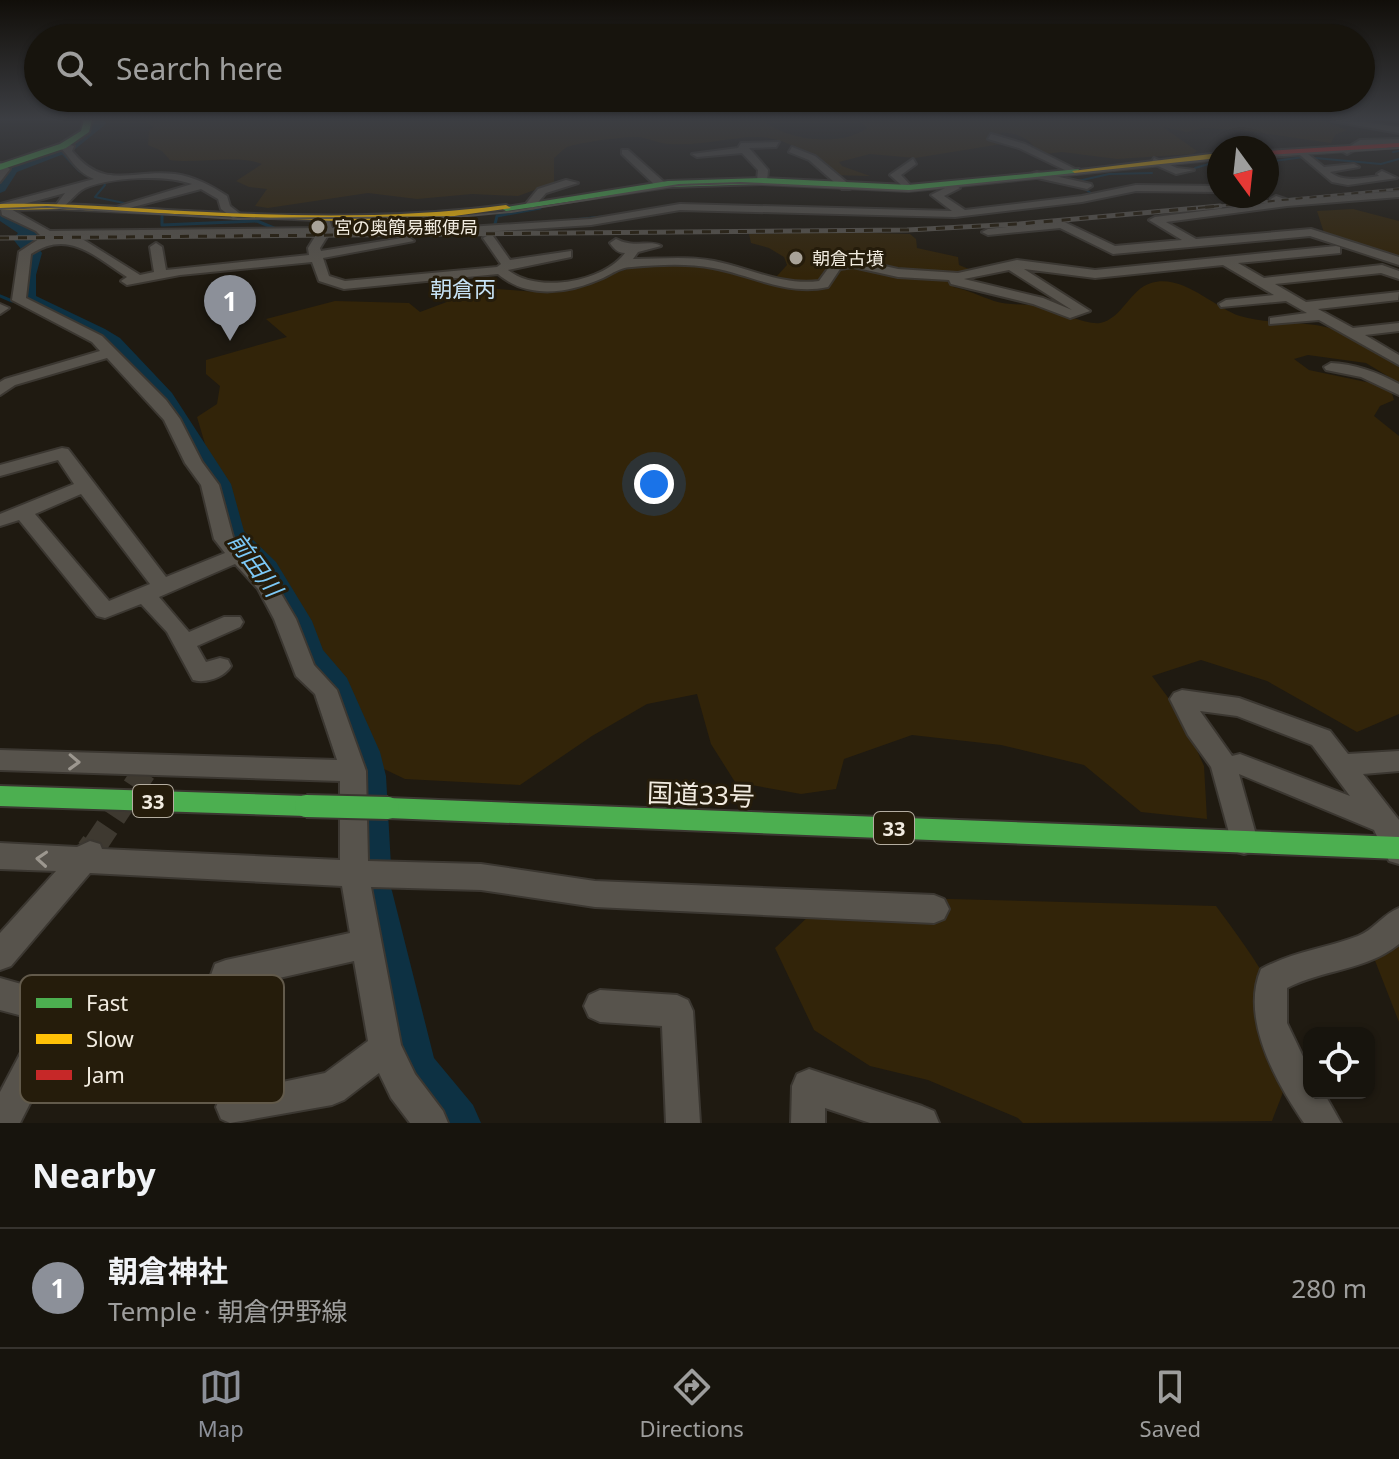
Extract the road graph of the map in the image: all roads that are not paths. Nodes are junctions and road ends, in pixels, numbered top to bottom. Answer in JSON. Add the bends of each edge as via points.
{"nodes":[{"id":1,"x":87,"y":172,"type":"edge"},
{"id":2,"x":647,"y":172,"type":"edge"},
{"id":3,"x":763,"y":172,"type":"edge"},
{"id":4,"x":829,"y":172,"type":"edge"},
{"id":5,"x":899,"y":172,"type":"edge"},
{"id":6,"x":1061,"y":172,"type":"edge"},
{"id":7,"x":1324,"y":172,"type":"edge"},
{"id":8,"x":1382,"y":174,"type":"dead end"},
{"id":9,"x":1037,"y":175,"type":"junction"},
{"id":10,"x":58,"y":177,"type":"dead end"},
{"id":11,"x":119,"y":178,"type":"junction"},
{"id":12,"x":106,"y":181,"type":"junction"},
{"id":13,"x":709,"y":181,"type":"junction"},
{"id":14,"x":762,"y":181,"type":"junction"},
{"id":15,"x":573,"y":183,"type":"dead end"},
{"id":16,"x":660,"y":184,"type":"junction"},
{"id":17,"x":202,"y":185,"type":"junction"},
{"id":18,"x":951,"y":185,"type":"junction"},
{"id":19,"x":78,"y":187,"type":"junction"},
{"id":20,"x":846,"y":187,"type":"junction"},
{"id":21,"x":908,"y":188,"type":"junction"},
{"id":22,"x":1207,"y":189,"type":"edge"},
{"id":23,"x":1399,"y":194,"type":"edge"},
{"id":24,"x":1105,"y":195,"type":"junction"},
{"id":25,"x":155,"y":196,"type":"junction"},
{"id":26,"x":1279,"y":200,"type":"edge"},
{"id":27,"x":1287,"y":203,"type":"junction"},
{"id":28,"x":538,"y":204,"type":"junction"},
{"id":29,"x":61,"y":205,"type":"junction"},
{"id":30,"x":0,"y":207,"type":"edge"},
{"id":31,"x":118,"y":208,"type":"junction"},
{"id":32,"x":963,"y":213,"type":"junction"},
{"id":33,"x":237,"y":216,"type":"junction"},
{"id":34,"x":488,"y":226,"type":"junction"},
{"id":35,"x":324,"y":228,"type":"junction"},
{"id":36,"x":988,"y":232,"type":"dead end"},
{"id":37,"x":48,"y":236,"type":"junction"},
{"id":38,"x":408,"y":241,"type":"dead end"},
{"id":39,"x":1191,"y":241,"type":"junction"},
{"id":40,"x":616,"y":243,"type":"dead end"},
{"id":41,"x":655,"y":246,"type":"dead end"},
{"id":42,"x":156,"y":247,"type":"dead end"},
{"id":43,"x":634,"y":249,"type":"junction"},
{"id":44,"x":1336,"y":250,"type":"dead end"},
{"id":45,"x":396,"y":256,"type":"dead end"},
{"id":46,"x":315,"y":260,"type":"junction"},
{"id":47,"x":1225,"y":260,"type":"junction"},
{"id":48,"x":1399,"y":261,"type":"edge"},
{"id":49,"x":624,"y":263,"type":"junction"},
{"id":50,"x":710,"y":264,"type":"junction"},
{"id":51,"x":746,"y":265,"type":"dead end"},
{"id":52,"x":1010,"y":265,"type":"junction"},
{"id":53,"x":504,"y":267,"type":"junction"},
{"id":54,"x":564,"y":270,"type":"dead end"},
{"id":55,"x":160,"y":273,"type":"junction"},
{"id":56,"x":1399,"y":275,"type":"edge"},
{"id":57,"x":935,"y":276,"type":"junction"},
{"id":58,"x":1263,"y":282,"type":"junction"},
{"id":59,"x":16,"y":294,"type":"junction"},
{"id":60,"x":1398,"y":296,"type":"edge"},
{"id":61,"x":1288,"y":297,"type":"junction"},
{"id":62,"x":1226,"y":304,"type":"dead end"},
{"id":63,"x":1305,"y":306,"type":"junction"},
{"id":64,"x":1,"y":309,"type":"edge"},
{"id":65,"x":1321,"y":316,"type":"junction"},
{"id":66,"x":1275,"y":321,"type":"dead end"},
{"id":67,"x":1399,"y":327,"type":"edge"},
{"id":68,"x":1350,"y":333,"type":"junction"},
{"id":69,"x":1399,"y":344,"type":"edge"},
{"id":70,"x":1375,"y":347,"type":"junction"},
{"id":71,"x":112,"y":352,"type":"junction"},
{"id":72,"x":1399,"y":361,"type":"edge"},
{"id":73,"x":1331,"y":367,"type":"dead end"},
{"id":74,"x":0,"y":390,"type":"edge"},
{"id":75,"x":1399,"y":390,"type":"edge"},
{"id":76,"x":0,"y":471,"type":"edge"},
{"id":77,"x":84,"y":486,"type":"junction"},
{"id":78,"x":23,"y":512,"type":"junction"},
{"id":79,"x":0,"y":520,"type":"edge"},
{"id":80,"x":238,"y":555,"type":"junction"},
{"id":81,"x":154,"y":590,"type":"junction"},
{"id":82,"x":232,"y":622,"type":"dead end"},
{"id":83,"x":184,"y":643,"type":"junction"},
{"id":84,"x":220,"y":666,"type":"dead end"},
{"id":85,"x":0,"y":760,"type":"edge"},
{"id":86,"x":1399,"y":761,"type":"edge"},
{"id":87,"x":1240,"y":764,"type":"dead end"},
{"id":88,"x":1342,"y":765,"type":"junction"},
{"id":89,"x":353,"y":771,"type":"junction"},
{"id":90,"x":0,"y":796,"type":"edge"},
{"id":91,"x":1395,"y":838,"type":"edge"},
{"id":92,"x":1244,"y":842,"type":"junction"},
{"id":93,"x":0,"y":856,"type":"edge"},
{"id":94,"x":87,"y":857,"type":"junction"},
{"id":95,"x":354,"y":874,"type":"junction"},
{"id":96,"x":934,"y":909,"type":"dead end"},
{"id":97,"x":1399,"y":922,"type":"edge"},
{"id":98,"x":365,"y":944,"type":"junction"},
{"id":99,"x":0,"y":955,"type":"edge"},
{"id":100,"x":226,"y":975,"type":"dead end"},
{"id":101,"x":0,"y":994,"type":"edge"},
{"id":102,"x":20,"y":1000,"type":"edge"},
{"id":103,"x":600,"y":1006,"type":"dead end"},
{"id":104,"x":385,"y":1048,"type":"junction"},
{"id":105,"x":20,"y":1088,"type":"edge"},
{"id":106,"x":284,"y":1097,"type":"edge"},
{"id":107,"x":254,"y":1103,"type":"edge"},
{"id":108,"x":233,"y":1107,"type":"dead end"},
{"id":109,"x":2,"y":1123,"type":"edge"},
{"id":110,"x":431,"y":1123,"type":"edge"},
{"id":111,"x":683,"y":1123,"type":"edge"},
{"id":112,"x":808,"y":1123,"type":"edge"},
{"id":113,"x":922,"y":1123,"type":"edge"},
{"id":114,"x":1324,"y":1123,"type":"edge"}],
"edges":[{"from":1,"to":12,"type":"street"},
{"from":2,"to":16,"type":"street"},
{"from":3,"to":14,"type":"street"},
{"from":4,"to":20,"type":"street"},
{"from":5,"to":21,"type":"street","via":[[895,175]]},
{"from":6,"to":9,"type":"main road"},
{"from":7,"to":8,"type":"street","via":[[1348,182],[1392,178]]},
{"from":9,"to":18,"type":"main road"},
{"from":9,"to":24,"type":"street","via":[[1078,182]]},
{"from":10,"to":19,"type":"street"},
{"from":11,"to":12,"type":"street"},
{"from":11,"to":17,"type":"street","via":[[148,175]]},
{"from":11,"to":25,"type":"street"},
{"from":12,"to":19,"type":"street"},
{"from":13,"to":14,"type":"main road"},
{"from":13,"to":16,"type":"main road"},
{"from":13,"to":28,"type":"street","via":[[709,196],[561,214]]},
{"from":14,"to":20,"type":"main road"},
{"from":15,"to":28,"type":"street","via":[[550,186],[535,196]]},
{"from":16,"to":28,"type":"main road"},
{"from":17,"to":25,"type":"street"},
{"from":17,"to":33,"type":"street","via":[[223,198]]},
{"from":18,"to":21,"type":"main road"},
{"from":18,"to":32,"type":"street","via":[[955,188],[936,195]]},
{"from":19,"to":29,"type":"street"},
{"from":19,"to":30,"type":"street"},
{"from":20,"to":21,"type":"main road"},
{"from":22,"to":24,"type":"street","via":[[1143,187]]},
{"from":23,"to":27,"type":"street"},
{"from":24,"to":32,"type":"street"},
{"from":25,"to":31,"type":"street"},
{"from":26,"to":27,"type":"street"},
{"from":27,"to":39,"type":"street","via":[[1155,220]]},
{"from":28,"to":34,"type":"main road"},
{"from":29,"to":30,"type":"main road"},
{"from":29,"to":31,"type":"main road"},
{"from":30,"to":37,"type":"street"},
{"from":31,"to":33,"type":"main road"},
{"from":32,"to":34,"type":"street","via":[[901,218],[614,218]]},
{"from":33,"to":35,"type":"main road"},
{"from":34,"to":35,"type":"street"},
{"from":34,"to":35,"type":"main road","via":[[431,210]]},
{"from":34,"to":53,"type":"street"},
{"from":35,"to":37,"type":"street"},
{"from":35,"to":46,"type":"street","via":[[314,248]]},
{"from":36,"to":39,"type":"street","via":[[1062,224],[1113,250]]},
{"from":37,"to":55,"type":"street","via":[[76,240],[132,279]]},
{"from":37,"to":59,"type":"street","via":[[29,249]]},
{"from":38,"to":46,"type":"street"},
{"from":39,"to":47,"type":"street"},
{"from":39,"to":48,"type":"street","via":[[1311,232]]},
{"from":40,"to":43,"type":"street"},
{"from":41,"to":43,"type":"street"},
{"from":42,"to":55,"type":"street"},
{"from":43,"to":49,"type":"street"},
{"from":44,"to":47,"type":"street"},
{"from":45,"to":46,"type":"street"},
{"from":46,"to":53,"type":"street","via":[[323,278],[344,285]]},
{"from":46,"to":55,"type":"street","via":[[202,262]]},
{"from":47,"to":52,"type":"street","via":[[1095,274]]},
{"from":47,"to":58,"type":"street"},
{"from":49,"to":50,"type":"street"},
{"from":49,"to":53,"type":"street","via":[[582,280],[534,288],[516,285]]},
{"from":50,"to":51,"type":"street"},
{"from":50,"to":57,"type":"street","via":[[804,287],[823,284],[836,266],[847,263]]},
{"from":52,"to":57,"type":"street","via":[[979,274]]},
{"from":52,"to":57,"type":"street","via":[[1083,311],[1070,314]]},
{"from":53,"to":54,"type":"street","via":[[562,255]]},
{"from":56,"to":58,"type":"street","via":[[1382,269]]},
{"from":58,"to":61,"type":"street"},
{"from":59,"to":64,"type":"street"},
{"from":59,"to":71,"type":"street"},
{"from":60,"to":63,"type":"street"},
{"from":61,"to":62,"type":"street"},
{"from":61,"to":63,"type":"street"},
{"from":63,"to":65,"type":"street"},
{"from":65,"to":66,"type":"street"},
{"from":65,"to":68,"type":"street"},
{"from":67,"to":68,"type":"street"},
{"from":68,"to":70,"type":"street"},
{"from":69,"to":70,"type":"street"},
{"from":70,"to":72,"type":"street"},
{"from":71,"to":74,"type":"street","via":[[10,382]]},
{"from":71,"to":80,"type":"street","via":[[172,419],[213,491],[221,533]]},
{"from":73,"to":75,"type":"street","via":[[1349,368]]},
{"from":76,"to":77,"type":"street","via":[[62,453]]},
{"from":77,"to":78,"type":"street"},
{"from":77,"to":81,"type":"street"},
{"from":78,"to":79,"type":"street"},
{"from":78,"to":81,"type":"street","via":[[105,611]]},
{"from":80,"to":81,"type":"street"},
{"from":80,"to":89,"type":"street","via":[[266,585],[304,670],[325,690]]},
{"from":81,"to":83,"type":"street"},
{"from":82,"to":83,"type":"street"},
{"from":83,"to":84,"type":"street","via":[[201,674]]},
{"from":85,"to":89,"type":"street","one_way":true},
{"from":86,"to":88,"type":"street"},
{"from":87,"to":91,"type":"street"},
{"from":88,"to":91,"type":"street"},
{"from":88,"to":92,"type":"street","via":[[1321,738],[1239,707],[1182,699],[1223,764]]},
{"from":89,"to":95,"type":"street"},
{"from":90,"to":92,"type":"main road","name":"国道33号","number":"33","bridge":true},
{"from":91,"to":92,"type":"main road","name":"国道33号","number":"33"},
{"from":94,"to":93,"type":"street","one_way":true},
{"from":94,"to":95,"type":"street"},
{"from":94,"to":99,"type":"street"},
{"from":95,"to":96,"type":"street","via":[[481,877],[595,894]]},
{"from":95,"to":98,"type":"street"},
{"from":97,"to":114,"type":"street","via":[[1370,948],[1306,964],[1272,980],[1271,1024],[1302,1091]]},
{"from":98,"to":100,"type":"street"},
{"from":98,"to":104,"type":"street"},
{"from":101,"to":102,"type":"street"},
{"from":103,"to":111,"type":"street","via":[[677,1011]]},
{"from":104,"to":106,"type":"street","via":[[332,1088]]},
{"from":104,"to":110,"type":"street","via":[[403,1086]]},
{"from":105,"to":109,"type":"street"},
{"from":107,"to":108,"type":"street"},
{"from":112,"to":113,"type":"street","via":[[809,1086]]}]}
